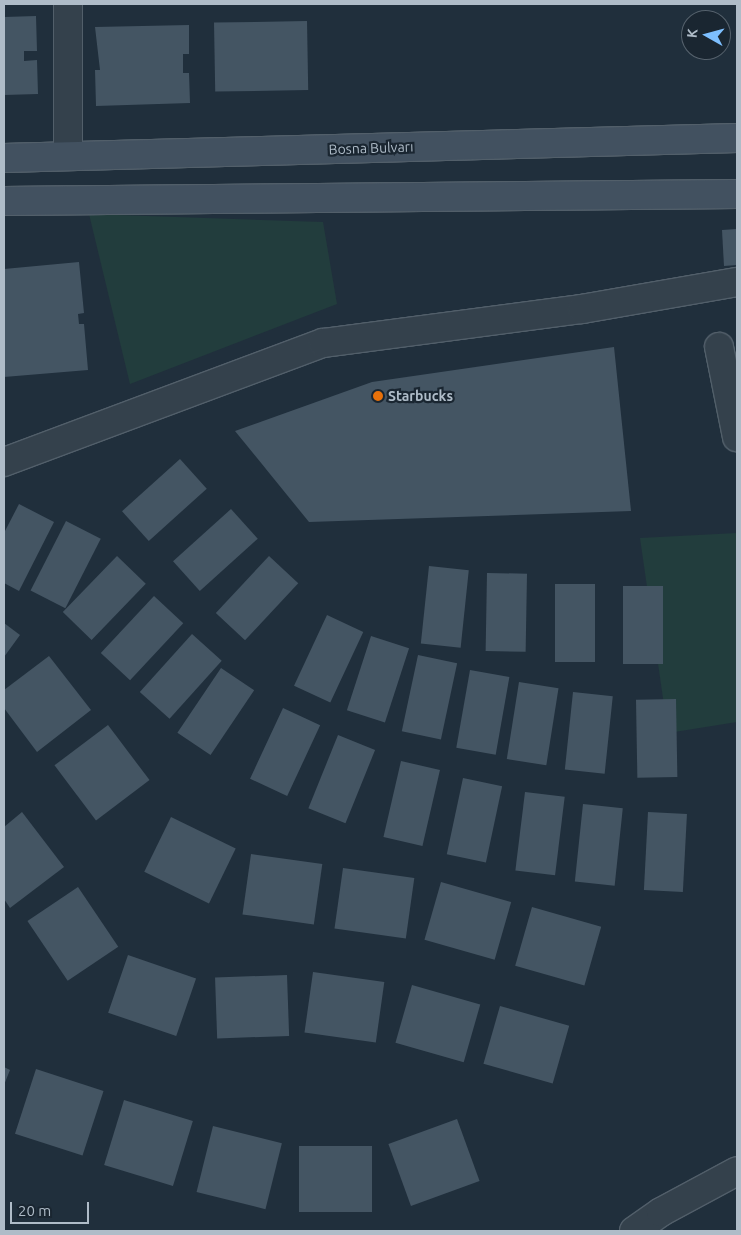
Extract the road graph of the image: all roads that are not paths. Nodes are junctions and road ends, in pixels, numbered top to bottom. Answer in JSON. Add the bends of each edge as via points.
{"nodes":[{"id":1,"x":68,"y":4,"type":"edge"},
{"id":2,"x":737,"y":138,"type":"edge"},
{"id":3,"x":68,"y":156,"type":"junction"},
{"id":4,"x":4,"y":158,"type":"edge"},
{"id":5,"x":737,"y":194,"type":"edge"},
{"id":6,"x":4,"y":201,"type":"edge"},
{"id":7,"x":737,"y":282,"type":"edge"},
{"id":8,"x":719,"y":347,"type":"dead end"},
{"id":9,"x":737,"y":437,"type":"edge"},
{"id":10,"x":4,"y":462,"type":"edge"},
{"id":11,"x":737,"y":1172,"type":"edge"},
{"id":12,"x":634,"y":1231,"type":"edge"}],
"edges":[{"from":1,"to":3,"type":"street"},
{"from":2,"to":3,"type":"main road","name":"Bosna Bulvarı"},
{"from":3,"to":4,"type":"main road","name":"Bosna Bulvarı"},
{"from":5,"to":6,"type":"main road"},
{"from":7,"to":10,"type":"street","via":[[582,309],[324,342]]},
{"from":8,"to":9,"type":"street"},
{"from":11,"to":12,"type":"street","via":[[660,1212]]}]}
